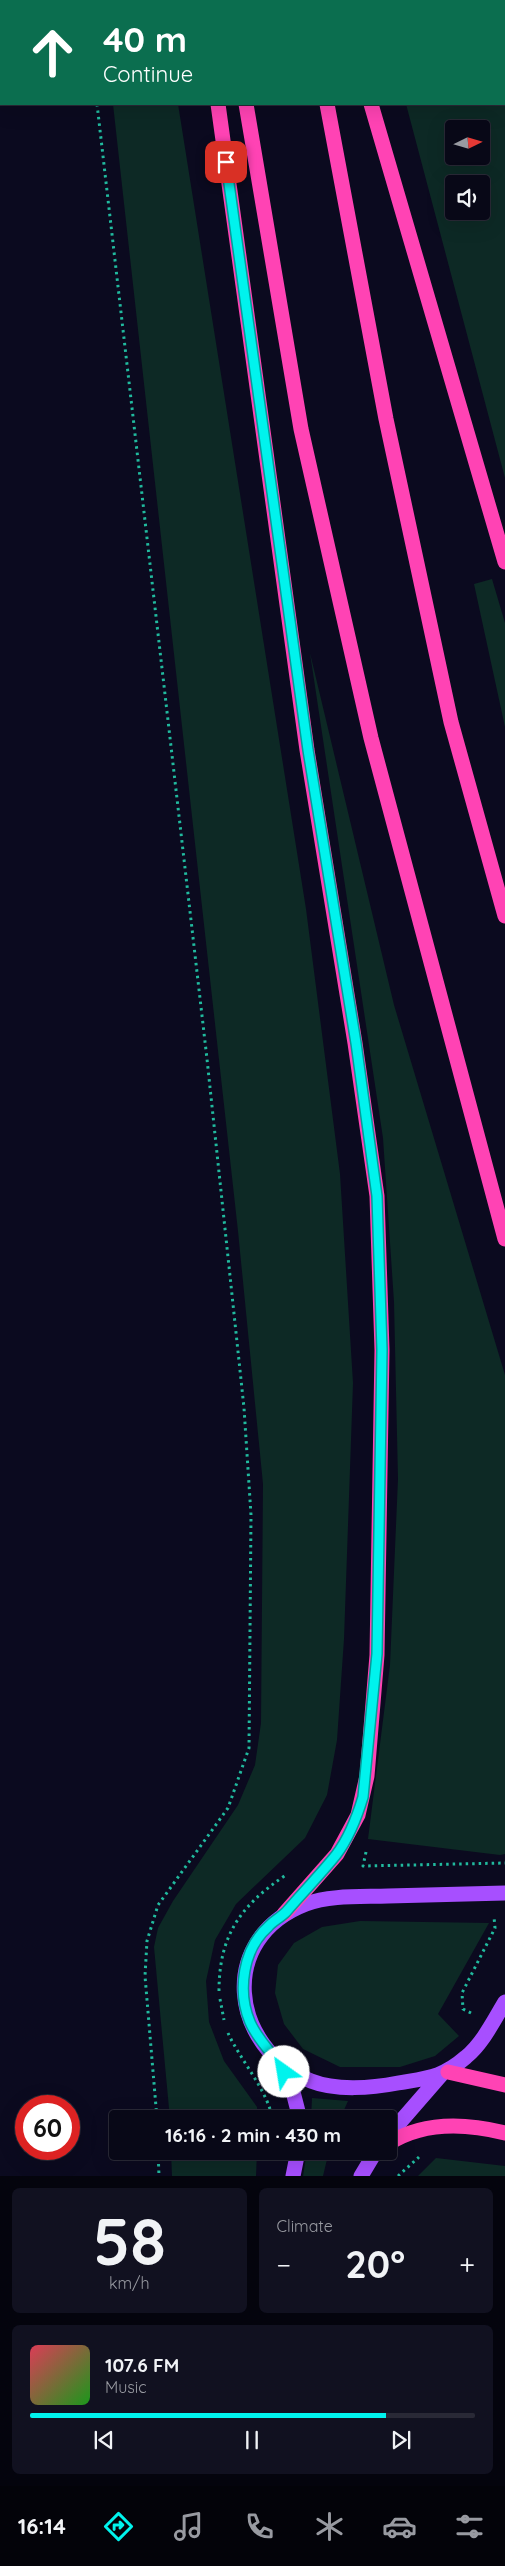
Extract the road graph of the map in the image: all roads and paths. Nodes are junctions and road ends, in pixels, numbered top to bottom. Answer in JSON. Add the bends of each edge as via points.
{"nodes":[{"id":1,"x":97,"y":105,"type":"edge"},
{"id":2,"x":218,"y":105,"type":"edge"},
{"id":3,"x":246,"y":105,"type":"edge"},
{"id":4,"x":327,"y":105,"type":"edge"},
{"id":5,"x":371,"y":105,"type":"edge"},
{"id":6,"x":505,"y":562,"type":"edge"},
{"id":7,"x":505,"y":916,"type":"edge"},
{"id":8,"x":505,"y":1239,"type":"edge"},
{"id":9,"x":367,"y":1849,"type":"dead end"},
{"id":10,"x":505,"y":1863,"type":"edge"},
{"id":11,"x":490,"y":1864,"type":"junction"},
{"id":12,"x":499,"y":1894,"type":"edge"},
{"id":13,"x":284,"y":1914,"type":"junction"},
{"id":14,"x":505,"y":2002,"type":"edge"},
{"id":15,"x":491,"y":2024,"type":"junction"},
{"id":16,"x":276,"y":2057,"type":"junction"},
{"id":17,"x":444,"y":2074,"type":"junction"},
{"id":18,"x":505,"y":2085,"type":"edge"},
{"id":19,"x":156,"y":2110,"type":"edge"},
{"id":20,"x":298,"y":2110,"type":"edge"},
{"id":21,"x":397,"y":2126,"type":"edge"},
{"id":22,"x":505,"y":2133,"type":"edge"},
{"id":23,"x":397,"y":2140,"type":"edge"},
{"id":24,"x":423,"y":2155,"type":"dead end"},
{"id":25,"x":158,"y":2160,"type":"edge"},
{"id":26,"x":296,"y":2160,"type":"edge"},
{"id":27,"x":372,"y":2160,"type":"edge"},
{"id":28,"x":159,"y":2176,"type":"edge"},
{"id":29,"x":293,"y":2176,"type":"edge"},
{"id":30,"x":361,"y":2176,"type":"edge"},
{"id":31,"x":398,"y":2176,"type":"edge"}],
"edges":[{"from":1,"to":19,"type":"path","via":[[207,1060],[244,1408],[251,1515],[249,1748],[228,1808],[158,1905],[147,1941],[145,1976]]},
{"from":2,"to":13,"type":"highway","via":[[308,750],[356,1043],[377,1196],[382,1350],[377,1654],[367,1776],[358,1815],[337,1854]]},
{"from":3,"to":8,"type":"highway","via":[[301,429],[362,700]]},
{"from":4,"to":7,"type":"highway","via":[[386,419],[449,713]]},
{"from":5,"to":6,"type":"highway"},
{"from":9,"to":11,"type":"path","via":[[363,1866]]},
{"from":10,"to":11,"type":"path"},
{"from":11,"to":12,"type":"path"},
{"from":12,"to":13,"type":"main road","via":[[328,1899],[307,1903]]},
{"from":12,"to":15,"type":"path","via":[[495,1928],[462,1993],[464,2009]]},
{"from":13,"to":16,"type":"main road","via":[[256,1941],[247,1959],[244,1977],[244,2002],[250,2022]]},
{"from":14,"to":15,"type":"main road"},
{"from":15,"to":17,"type":"main road","via":[[468,2056]]},
{"from":16,"to":17,"type":"main road","via":[[313,2082],[333,2085],[389,2085]]},
{"from":16,"to":20,"type":"main road","via":[[292,2088]]},
{"from":17,"to":18,"type":"highway"},
{"from":17,"to":21,"type":"main road"},
{"from":22,"to":23,"type":"highway","via":[[439,2126],[416,2130]]},
{"from":24,"to":31,"type":"path"},
{"from":25,"to":28,"type":"path"},
{"from":26,"to":29,"type":"main road"},
{"from":27,"to":30,"type":"main road"}]}
